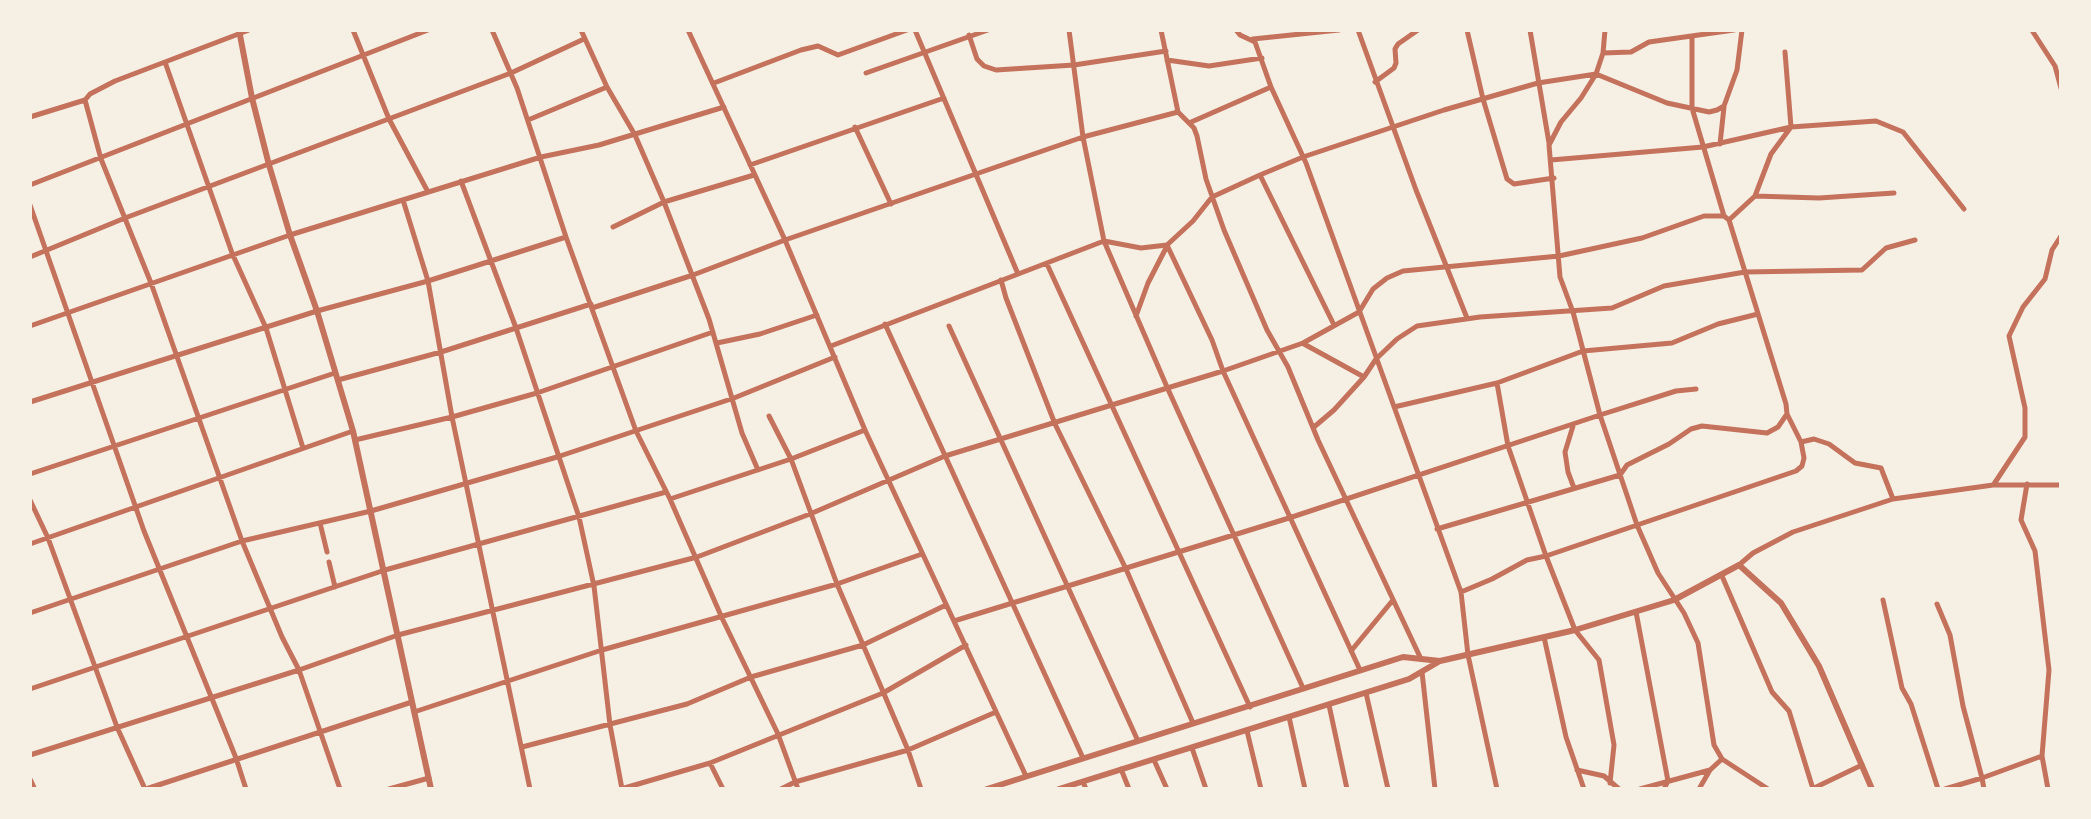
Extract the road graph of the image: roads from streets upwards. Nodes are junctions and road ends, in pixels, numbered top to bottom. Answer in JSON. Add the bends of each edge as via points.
{"nodes":[{"id":1,"x":249,"y":30,"type":"edge"},
{"id":2,"x":353,"y":30,"type":"edge"},
{"id":3,"x":428,"y":30,"type":"edge"},
{"id":4,"x":492,"y":30,"type":"edge"},
{"id":5,"x":581,"y":30,"type":"edge"},
{"id":6,"x":688,"y":30,"type":"edge"},
{"id":7,"x":907,"y":30,"type":"edge"},
{"id":8,"x":915,"y":30,"type":"edge"},
{"id":9,"x":988,"y":30,"type":"edge"},
{"id":10,"x":1069,"y":30,"type":"edge"},
{"id":11,"x":1161,"y":30,"type":"edge"},
{"id":12,"x":1236,"y":30,"type":"edge"},
{"id":13,"x":1339,"y":30,"type":"edge"},
{"id":14,"x":1358,"y":30,"type":"edge"},
{"id":15,"x":1418,"y":30,"type":"edge"},
{"id":16,"x":1467,"y":30,"type":"edge"},
{"id":17,"x":1530,"y":30,"type":"edge"},
{"id":18,"x":1605,"y":30,"type":"edge"},
{"id":19,"x":1734,"y":30,"type":"edge"},
{"id":20,"x":1742,"y":30,"type":"edge"},
{"id":21,"x":239,"y":32,"type":"edge"},
{"id":22,"x":1292,"y":32,"type":"edge"},
{"id":23,"x":2033,"y":32,"type":"dead end"},
{"id":24,"x":969,"y":35,"type":"junction"},
{"id":25,"x":1692,"y":36,"type":"junction"},
{"id":26,"x":584,"y":39,"type":"junction"},
{"id":27,"x":1253,"y":39,"type":"junction"},
{"id":28,"x":925,"y":51,"type":"junction"},
{"id":29,"x":1166,"y":51,"type":"junction"},
{"id":30,"x":1785,"y":52,"type":"dead end"},
{"id":31,"x":1603,"y":53,"type":"junction"},
{"id":32,"x":361,"y":55,"type":"junction"},
{"id":33,"x":1262,"y":58,"type":"junction"},
{"id":34,"x":1167,"y":60,"type":"junction"},
{"id":35,"x":165,"y":62,"type":"junction"},
{"id":36,"x":1074,"y":65,"type":"junction"},
{"id":37,"x":511,"y":73,"type":"junction"},
{"id":38,"x":866,"y":73,"type":"dead end"},
{"id":39,"x":1596,"y":74,"type":"junction"},
{"id":40,"x":1375,"y":82,"type":"junction"},
{"id":41,"x":714,"y":83,"type":"junction"},
{"id":42,"x":1538,"y":83,"type":"junction"},
{"id":43,"x":607,"y":87,"type":"junction"},
{"id":44,"x":1271,"y":87,"type":"junction"},
{"id":45,"x":2061,"y":88,"type":"edge"},
{"id":46,"x":252,"y":98,"type":"junction"},
{"id":47,"x":944,"y":98,"type":"junction"},
{"id":48,"x":1483,"y":99,"type":"junction"},
{"id":49,"x":85,"y":100,"type":"junction"},
{"id":50,"x":1724,"y":106,"type":"junction"},
{"id":51,"x":724,"y":107,"type":"junction"},
{"id":52,"x":1692,"y":108,"type":"junction"},
{"id":53,"x":1178,"y":112,"type":"junction"},
{"id":54,"x":30,"y":117,"type":"edge"},
{"id":55,"x":389,"y":119,"type":"junction"},
{"id":56,"x":528,"y":120,"type":"junction"},
{"id":57,"x":1189,"y":123,"type":"junction"},
{"id":58,"x":188,"y":124,"type":"junction"},
{"id":59,"x":855,"y":127,"type":"junction"},
{"id":60,"x":1791,"y":127,"type":"junction"},
{"id":61,"x":1394,"y":128,"type":"junction"},
{"id":62,"x":635,"y":135,"type":"junction"},
{"id":63,"x":1083,"y":137,"type":"junction"},
{"id":64,"x":1720,"y":144,"type":"junction"},
{"id":65,"x":1549,"y":145,"type":"junction"},
{"id":66,"x":1703,"y":147,"type":"junction"},
{"id":67,"x":541,"y":157,"type":"junction"},
{"id":68,"x":1303,"y":157,"type":"junction"},
{"id":69,"x":101,"y":159,"type":"junction"},
{"id":70,"x":1551,"y":160,"type":"junction"},
{"id":71,"x":269,"y":165,"type":"junction"},
{"id":72,"x":750,"y":165,"type":"junction"},
{"id":73,"x":754,"y":174,"type":"junction"},
{"id":74,"x":977,"y":174,"type":"junction"},
{"id":75,"x":1260,"y":175,"type":"junction"},
{"id":76,"x":1554,"y":178,"type":"junction"},
{"id":77,"x":461,"y":181,"type":"junction"},
{"id":78,"x":30,"y":185,"type":"edge"},
{"id":79,"x":211,"y":187,"type":"junction"},
{"id":80,"x":428,"y":192,"type":"junction"},
{"id":81,"x":1894,"y":193,"type":"dead end"},
{"id":82,"x":1755,"y":196,"type":"junction"},
{"id":83,"x":1212,"y":197,"type":"junction"},
{"id":84,"x":403,"y":200,"type":"junction"},
{"id":85,"x":664,"y":202,"type":"junction"},
{"id":86,"x":891,"y":204,"type":"junction"},
{"id":87,"x":30,"y":205,"type":"edge"},
{"id":88,"x":1964,"y":209,"type":"dead end"},
{"id":89,"x":125,"y":218,"type":"junction"},
{"id":90,"x":1726,"y":218,"type":"junction"},
{"id":91,"x":613,"y":227,"type":"dead end"},
{"id":92,"x":290,"y":235,"type":"junction"},
{"id":93,"x":2061,"y":236,"type":"edge"},
{"id":94,"x":566,"y":237,"type":"junction"},
{"id":95,"x":785,"y":240,"type":"junction"},
{"id":96,"x":1915,"y":240,"type":"dead end"},
{"id":97,"x":1104,"y":241,"type":"junction"},
{"id":98,"x":1167,"y":245,"type":"junction"},
{"id":99,"x":46,"y":251,"type":"junction"},
{"id":100,"x":232,"y":253,"type":"junction"},
{"id":101,"x":1559,"y":256,"type":"junction"},
{"id":102,"x":30,"y":257,"type":"edge"},
{"id":103,"x":491,"y":261,"type":"junction"},
{"id":104,"x":1047,"y":263,"type":"junction"},
{"id":105,"x":1448,"y":268,"type":"junction"},
{"id":106,"x":1745,"y":272,"type":"junction"},
{"id":107,"x":1018,"y":274,"type":"junction"},
{"id":108,"x":693,"y":275,"type":"junction"},
{"id":109,"x":1001,"y":280,"type":"junction"},
{"id":110,"x":428,"y":281,"type":"junction"},
{"id":111,"x":151,"y":283,"type":"junction"},
{"id":112,"x":592,"y":306,"type":"junction"},
{"id":113,"x":317,"y":311,"type":"junction"},
{"id":114,"x":69,"y":312,"type":"junction"},
{"id":115,"x":1359,"y":312,"type":"junction"},
{"id":116,"x":1573,"y":312,"type":"junction"},
{"id":117,"x":1758,"y":314,"type":"junction"},
{"id":118,"x":817,"y":315,"type":"junction"},
{"id":119,"x":1136,"y":316,"type":"junction"},
{"id":120,"x":1467,"y":318,"type":"junction"},
{"id":121,"x":885,"y":324,"type":"junction"},
{"id":122,"x":1334,"y":325,"type":"junction"},
{"id":123,"x":30,"y":326,"type":"edge"},
{"id":124,"x":949,"y":326,"type":"dead end"},
{"id":125,"x":266,"y":328,"type":"junction"},
{"id":126,"x":516,"y":328,"type":"junction"},
{"id":127,"x":714,"y":332,"type":"junction"},
{"id":128,"x":717,"y":343,"type":"junction"},
{"id":129,"x":1303,"y":343,"type":"junction"},
{"id":130,"x":831,"y":346,"type":"junction"},
{"id":131,"x":1278,"y":351,"type":"junction"},
{"id":132,"x":1583,"y":351,"type":"junction"},
{"id":133,"x":441,"y":352,"type":"junction"},
{"id":134,"x":177,"y":356,"type":"junction"},
{"id":135,"x":835,"y":357,"type":"junction"},
{"id":136,"x":1376,"y":359,"type":"junction"},
{"id":137,"x":612,"y":366,"type":"junction"},
{"id":138,"x":1223,"y":371,"type":"junction"},
{"id":139,"x":336,"y":376,"type":"junction"},
{"id":140,"x":1364,"y":377,"type":"junction"},
{"id":141,"x":93,"y":382,"type":"junction"},
{"id":142,"x":1497,"y":383,"type":"junction"},
{"id":143,"x":1167,"y":387,"type":"junction"},
{"id":144,"x":286,"y":389,"type":"junction"},
{"id":145,"x":1696,"y":389,"type":"dead end"},
{"id":146,"x":537,"y":393,"type":"junction"},
{"id":147,"x":734,"y":398,"type":"junction"},
{"id":148,"x":30,"y":402,"type":"edge"},
{"id":149,"x":1111,"y":406,"type":"junction"},
{"id":150,"x":1394,"y":407,"type":"junction"},
{"id":151,"x":1787,"y":414,"type":"junction"},
{"id":152,"x":1600,"y":415,"type":"junction"},
{"id":153,"x":769,"y":416,"type":"dead end"},
{"id":154,"x":197,"y":417,"type":"junction"},
{"id":155,"x":452,"y":417,"type":"junction"},
{"id":156,"x":1055,"y":424,"type":"junction"},
{"id":157,"x":1573,"y":425,"type":"junction"},
{"id":158,"x":1314,"y":427,"type":"junction"},
{"id":159,"x":865,"y":430,"type":"junction"},
{"id":160,"x":353,"y":431,"type":"junction"},
{"id":161,"x":636,"y":431,"type":"junction"},
{"id":162,"x":355,"y":440,"type":"junction"},
{"id":163,"x":1001,"y":440,"type":"junction"},
{"id":164,"x":1801,"y":442,"type":"junction"},
{"id":165,"x":1508,"y":446,"type":"junction"},
{"id":166,"x":115,"y":447,"type":"junction"},
{"id":167,"x":303,"y":448,"type":"junction"},
{"id":168,"x":945,"y":456,"type":"junction"},
{"id":169,"x":557,"y":457,"type":"junction"},
{"id":170,"x":791,"y":459,"type":"junction"},
{"id":171,"x":758,"y":470,"type":"junction"},
{"id":172,"x":30,"y":474,"type":"edge"},
{"id":173,"x":1620,"y":475,"type":"junction"},
{"id":174,"x":1417,"y":476,"type":"junction"},
{"id":175,"x":220,"y":477,"type":"junction"},
{"id":176,"x":889,"y":482,"type":"junction"},
{"id":177,"x":467,"y":484,"type":"junction"},
{"id":178,"x":2027,"y":484,"type":"junction"},
{"id":179,"x":1993,"y":485,"type":"junction"},
{"id":180,"x":2061,"y":485,"type":"edge"},
{"id":181,"x":1574,"y":488,"type":"junction"},
{"id":182,"x":666,"y":492,"type":"junction"},
{"id":183,"x":670,"y":499,"type":"junction"},
{"id":184,"x":1346,"y":499,"type":"junction"},
{"id":185,"x":1893,"y":499,"type":"junction"},
{"id":186,"x":30,"y":500,"type":"edge"},
{"id":187,"x":1529,"y":503,"type":"junction"},
{"id":188,"x":136,"y":508,"type":"junction"},
{"id":189,"x":371,"y":511,"type":"junction"},
{"id":190,"x":810,"y":514,"type":"junction"},
{"id":191,"x":579,"y":517,"type":"junction"},
{"id":192,"x":1289,"y":518,"type":"junction"},
{"id":193,"x":320,"y":523,"type":"junction"},
{"id":194,"x":1637,"y":525,"type":"junction"},
{"id":195,"x":1437,"y":529,"type":"junction"},
{"id":196,"x":1234,"y":535,"type":"junction"},
{"id":197,"x":48,"y":538,"type":"junction"},
{"id":198,"x":242,"y":541,"type":"junction"},
{"id":199,"x":30,"y":544,"type":"edge"},
{"id":200,"x":480,"y":545,"type":"junction"},
{"id":201,"x":327,"y":552,"type":"dead end"},
{"id":202,"x":1179,"y":552,"type":"junction"},
{"id":203,"x":922,"y":554,"type":"junction"},
{"id":204,"x":1546,"y":556,"type":"junction"},
{"id":205,"x":697,"y":557,"type":"junction"},
{"id":206,"x":329,"y":562,"type":"dead end"},
{"id":207,"x":1739,"y":565,"type":"junction"},
{"id":208,"x":158,"y":569,"type":"junction"},
{"id":209,"x":1126,"y":569,"type":"junction"},
{"id":210,"x":385,"y":570,"type":"junction"},
{"id":211,"x":1722,"y":576,"type":"junction"},
{"id":212,"x":837,"y":584,"type":"junction"},
{"id":213,"x":594,"y":586,"type":"junction"},
{"id":214,"x":1069,"y":586,"type":"junction"},
{"id":215,"x":335,"y":587,"type":"junction"},
{"id":216,"x":1461,"y":592,"type":"junction"},
{"id":217,"x":70,"y":599,"type":"junction"},
{"id":218,"x":1393,"y":600,"type":"junction"},
{"id":219,"x":1674,"y":600,"type":"junction"},
{"id":220,"x":1883,"y":600,"type":"dead end"},
{"id":221,"x":1013,"y":603,"type":"junction"},
{"id":222,"x":1937,"y":604,"type":"dead end"},
{"id":223,"x":946,"y":605,"type":"junction"},
{"id":224,"x":270,"y":609,"type":"junction"},
{"id":225,"x":492,"y":610,"type":"junction"},
{"id":226,"x":1636,"y":612,"type":"junction"},
{"id":227,"x":30,"y":613,"type":"edge"},
{"id":228,"x":722,"y":618,"type":"junction"},
{"id":229,"x":954,"y":621,"type":"junction"},
{"id":230,"x":1575,"y":630,"type":"junction"},
{"id":231,"x":398,"y":635,"type":"junction"},
{"id":232,"x":186,"y":637,"type":"junction"},
{"id":233,"x":1544,"y":637,"type":"junction"},
{"id":234,"x":863,"y":645,"type":"junction"},
{"id":235,"x":966,"y":645,"type":"junction"},
{"id":236,"x":602,"y":650,"type":"junction"},
{"id":237,"x":1351,"y":651,"type":"junction"},
{"id":238,"x":1468,"y":655,"type":"junction"},
{"id":239,"x":1421,"y":659,"type":"junction"},
{"id":240,"x":1440,"y":661,"type":"junction"},
{"id":241,"x":95,"y":666,"type":"junction"},
{"id":242,"x":299,"y":670,"type":"junction"},
{"id":243,"x":1360,"y":670,"type":"junction"},
{"id":244,"x":1422,"y":672,"type":"junction"},
{"id":245,"x":751,"y":677,"type":"junction"},
{"id":246,"x":507,"y":680,"type":"junction"},
{"id":247,"x":1303,"y":688,"type":"junction"},
{"id":248,"x":30,"y":689,"type":"edge"},
{"id":249,"x":883,"y":693,"type":"junction"},
{"id":250,"x":1366,"y":693,"type":"junction"},
{"id":251,"x":210,"y":698,"type":"junction"},
{"id":252,"x":412,"y":702,"type":"junction"},
{"id":253,"x":1329,"y":705,"type":"junction"},
{"id":254,"x":1250,"y":707,"type":"junction"},
{"id":255,"x":414,"y":712,"type":"junction"},
{"id":256,"x":996,"y":712,"type":"junction"},
{"id":257,"x":1289,"y":717,"type":"junction"},
{"id":258,"x":1193,"y":723,"type":"junction"},
{"id":259,"x":610,"y":725,"type":"junction"},
{"id":260,"x":117,"y":727,"type":"junction"},
{"id":261,"x":1247,"y":731,"type":"junction"},
{"id":262,"x":322,"y":733,"type":"junction"},
{"id":263,"x":778,"y":734,"type":"junction"},
{"id":264,"x":1138,"y":741,"type":"junction"},
{"id":265,"x":522,"y":747,"type":"junction"},
{"id":266,"x":1192,"y":748,"type":"junction"},
{"id":267,"x":908,"y":750,"type":"junction"},
{"id":268,"x":30,"y":755,"type":"edge"},
{"id":269,"x":2042,"y":756,"type":"junction"},
{"id":270,"x":236,"y":758,"type":"junction"},
{"id":271,"x":1083,"y":758,"type":"junction"},
{"id":272,"x":1722,"y":759,"type":"junction"},
{"id":273,"x":1154,"y":760,"type":"junction"},
{"id":274,"x":710,"y":763,"type":"junction"},
{"id":275,"x":1862,"y":765,"type":"junction"},
{"id":276,"x":1121,"y":769,"type":"junction"},
{"id":277,"x":1576,"y":770,"type":"junction"},
{"id":278,"x":1710,"y":770,"type":"junction"},
{"id":279,"x":1026,"y":776,"type":"junction"},
{"id":280,"x":429,"y":778,"type":"junction"},
{"id":281,"x":1982,"y":778,"type":"junction"},
{"id":282,"x":30,"y":780,"type":"edge"},
{"id":283,"x":1668,"y":781,"type":"junction"},
{"id":284,"x":1610,"y":783,"type":"junction"},
{"id":285,"x":1084,"y":785,"type":"edge"},
{"id":286,"x":797,"y":786,"type":"edge"},
{"id":287,"x":34,"y":789,"type":"edge"},
{"id":288,"x":145,"y":789,"type":"edge"},
{"id":289,"x":246,"y":789,"type":"edge"},
{"id":290,"x":340,"y":789,"type":"edge"},
{"id":291,"x":389,"y":789,"type":"edge"},
{"id":292,"x":431,"y":789,"type":"edge"},
{"id":293,"x":530,"y":789,"type":"edge"},
{"id":294,"x":622,"y":789,"type":"edge"},
{"id":295,"x":723,"y":789,"type":"edge"},
{"id":296,"x":781,"y":789,"type":"edge"},
{"id":297,"x":921,"y":789,"type":"edge"},
{"id":298,"x":987,"y":789,"type":"edge"},
{"id":299,"x":1059,"y":789,"type":"edge"},
{"id":300,"x":1129,"y":789,"type":"edge"},
{"id":301,"x":1167,"y":789,"type":"edge"},
{"id":302,"x":1206,"y":789,"type":"edge"},
{"id":303,"x":1261,"y":789,"type":"edge"},
{"id":304,"x":1305,"y":789,"type":"edge"},
{"id":305,"x":1347,"y":789,"type":"edge"},
{"id":306,"x":1388,"y":789,"type":"edge"},
{"id":307,"x":1435,"y":789,"type":"edge"},
{"id":308,"x":1497,"y":789,"type":"edge"},
{"id":309,"x":1584,"y":789,"type":"edge"},
{"id":310,"x":1619,"y":789,"type":"edge"},
{"id":311,"x":1640,"y":789,"type":"edge"},
{"id":312,"x":1664,"y":789,"type":"edge"},
{"id":313,"x":1699,"y":789,"type":"edge"},
{"id":314,"x":1768,"y":789,"type":"edge"},
{"id":315,"x":1813,"y":789,"type":"edge"},
{"id":316,"x":1872,"y":789,"type":"edge"},
{"id":317,"x":1938,"y":789,"type":"edge"},
{"id":318,"x":1945,"y":789,"type":"edge"},
{"id":319,"x":1984,"y":789,"type":"edge"},
{"id":320,"x":2048,"y":789,"type":"edge"}],
"edges":[{"from":1,"to":21,"type":"street"},
{"from":2,"to":32,"type":"street"},
{"from":3,"to":32,"type":"street"},
{"from":4,"to":37,"type":"street"},
{"from":5,"to":26,"type":"street"},
{"from":6,"to":41,"type":"street"},
{"from":7,"to":41,"type":"street","via":[[838,55],[818,46],[801,50]]},
{"from":8,"to":28,"type":"street"},
{"from":9,"to":24,"type":"street"},
{"from":10,"to":36,"type":"street"},
{"from":11,"to":29,"type":"street"},
{"from":12,"to":27,"type":"street"},
{"from":13,"to":22,"type":"street"},
{"from":14,"to":40,"type":"street"},
{"from":15,"to":40,"type":"street","via":[[1398,44],[1394,68]]},
{"from":16,"to":48,"type":"street"},
{"from":17,"to":42,"type":"street"},
{"from":18,"to":31,"type":"street"},
{"from":19,"to":25,"type":"street"},
{"from":20,"to":50,"type":"street","via":[[1737,70]]},
{"from":21,"to":35,"type":"street"},
{"from":21,"to":46,"type":"street"},
{"from":22,"to":27,"type":"street"},
{"from":23,"to":45,"type":"street","via":[[2055,66]]},
{"from":24,"to":28,"type":"street"},
{"from":24,"to":36,"type":"street","via":[[977,59],[996,70]]},
{"from":25,"to":31,"type":"street","via":[[1649,42],[1631,52]]},
{"from":25,"to":52,"type":"street"},
{"from":26,"to":37,"type":"street"},
{"from":26,"to":43,"type":"street"},
{"from":27,"to":33,"type":"street"},
{"from":28,"to":38,"type":"street"},
{"from":28,"to":47,"type":"street"},
{"from":29,"to":34,"type":"street"},
{"from":29,"to":36,"type":"street"},
{"from":30,"to":60,"type":"street"},
{"from":31,"to":39,"type":"street"},
{"from":32,"to":46,"type":"street"},
{"from":32,"to":55,"type":"street"},
{"from":33,"to":34,"type":"street","via":[[1209,66]]},
{"from":33,"to":44,"type":"street"},
{"from":34,"to":53,"type":"street"},
{"from":35,"to":49,"type":"street","via":[[115,81]]},
{"from":35,"to":58,"type":"street"},
{"from":36,"to":63,"type":"street"},
{"from":37,"to":55,"type":"street"},
{"from":37,"to":56,"type":"street"},
{"from":39,"to":42,"type":"street"},
{"from":39,"to":52,"type":"street"},
{"from":39,"to":65,"type":"street"},
{"from":40,"to":61,"type":"street"},
{"from":41,"to":51,"type":"street"},
{"from":42,"to":48,"type":"street"},
{"from":42,"to":65,"type":"street"},
{"from":43,"to":56,"type":"street"},
{"from":43,"to":62,"type":"street"},
{"from":44,"to":57,"type":"street"},
{"from":44,"to":68,"type":"street"},
{"from":46,"to":58,"type":"street"},
{"from":46,"to":71,"type":"street"},
{"from":47,"to":59,"type":"street"},
{"from":47,"to":74,"type":"street"},
{"from":48,"to":61,"type":"street"},
{"from":48,"to":76,"type":"street","via":[[1507,179],[1514,184]]},
{"from":49,"to":54,"type":"street"},
{"from":49,"to":69,"type":"street"},
{"from":50,"to":52,"type":"street","via":[[1709,112]]},
{"from":50,"to":64,"type":"street"},
{"from":51,"to":62,"type":"street"},
{"from":51,"to":72,"type":"street"},
{"from":52,"to":66,"type":"street"},
{"from":53,"to":57,"type":"street"},
{"from":53,"to":63,"type":"street"},
{"from":55,"to":71,"type":"street"},
{"from":55,"to":80,"type":"street"},
{"from":56,"to":67,"type":"street"},
{"from":57,"to":83,"type":"street"},
{"from":58,"to":69,"type":"street"},
{"from":58,"to":79,"type":"street"},
{"from":59,"to":72,"type":"street"},
{"from":59,"to":86,"type":"street"},
{"from":60,"to":64,"type":"street"},
{"from":60,"to":82,"type":"street","via":[[1771,154]]},
{"from":60,"to":88,"type":"street","via":[[1876,121],[1903,132]]},
{"from":61,"to":68,"type":"street"},
{"from":61,"to":105,"type":"street"},
{"from":62,"to":67,"type":"street"},
{"from":62,"to":85,"type":"street"},
{"from":63,"to":74,"type":"street"},
{"from":63,"to":97,"type":"street"},
{"from":64,"to":66,"type":"street"},
{"from":65,"to":70,"type":"street"},
{"from":66,"to":70,"type":"street"},
{"from":66,"to":90,"type":"street"},
{"from":67,"to":77,"type":"street"},
{"from":67,"to":94,"type":"street"},
{"from":68,"to":75,"type":"street"},
{"from":68,"to":115,"type":"street"},
{"from":69,"to":78,"type":"street"},
{"from":69,"to":89,"type":"street"},
{"from":70,"to":76,"type":"street"},
{"from":71,"to":79,"type":"street"},
{"from":71,"to":92,"type":"street"},
{"from":72,"to":73,"type":"street"},
{"from":73,"to":85,"type":"street"},
{"from":73,"to":95,"type":"street"},
{"from":74,"to":86,"type":"street"},
{"from":74,"to":107,"type":"street"},
{"from":75,"to":83,"type":"street"},
{"from":75,"to":122,"type":"street"},
{"from":76,"to":101,"type":"street"},
{"from":77,"to":80,"type":"street"},
{"from":77,"to":103,"type":"street"},
{"from":79,"to":89,"type":"street"},
{"from":79,"to":100,"type":"street"},
{"from":80,"to":84,"type":"street"},
{"from":81,"to":82,"type":"street"},
{"from":82,"to":90,"type":"street"},
{"from":83,"to":98,"type":"street"},
{"from":83,"to":131,"type":"street"},
{"from":84,"to":92,"type":"street"},
{"from":84,"to":110,"type":"street"},
{"from":85,"to":91,"type":"street"},
{"from":85,"to":108,"type":"street"},
{"from":86,"to":95,"type":"street"},
{"from":87,"to":99,"type":"street"},
{"from":89,"to":99,"type":"street"},
{"from":89,"to":111,"type":"street"},
{"from":90,"to":101,"type":"street","via":[[1704,216],[1642,238]]},
{"from":90,"to":106,"type":"street"},
{"from":92,"to":100,"type":"street"},
{"from":92,"to":113,"type":"street"},
{"from":93,"to":179,"type":"street","via":[[2045,279],[2009,336],[2025,408],[2025,437]]},
{"from":94,"to":103,"type":"street"},
{"from":94,"to":112,"type":"street"},
{"from":95,"to":108,"type":"street"},
{"from":95,"to":118,"type":"street"},
{"from":96,"to":106,"type":"street","via":[[1886,248],[1862,270]]},
{"from":97,"to":98,"type":"street","via":[[1141,248]]},
{"from":97,"to":104,"type":"street"},
{"from":97,"to":119,"type":"street"},
{"from":98,"to":119,"type":"street"},
{"from":98,"to":138,"type":"street"},
{"from":99,"to":102,"type":"street"},
{"from":99,"to":114,"type":"street"},
{"from":100,"to":111,"type":"street"},
{"from":100,"to":125,"type":"street"},
{"from":101,"to":105,"type":"street"},
{"from":101,"to":116,"type":"street","via":[[1560,277]]},
{"from":103,"to":110,"type":"street"},
{"from":103,"to":126,"type":"street"},
{"from":104,"to":107,"type":"street"},
{"from":104,"to":149,"type":"street"},
{"from":105,"to":115,"type":"street","via":[[1403,271],[1387,278]]},
{"from":105,"to":120,"type":"street"},
{"from":106,"to":116,"type":"street","via":[[1664,286],[1612,308]]},
{"from":106,"to":117,"type":"street"},
{"from":107,"to":109,"type":"street"},
{"from":108,"to":112,"type":"street"},
{"from":108,"to":127,"type":"street"},
{"from":109,"to":121,"type":"street"},
{"from":109,"to":156,"type":"street"},
{"from":110,"to":113,"type":"street"},
{"from":110,"to":133,"type":"street"},
{"from":111,"to":114,"type":"street"},
{"from":111,"to":134,"type":"street"},
{"from":112,"to":126,"type":"street"},
{"from":112,"to":137,"type":"street"},
{"from":113,"to":125,"type":"street"},
{"from":113,"to":139,"type":"street"},
{"from":114,"to":123,"type":"street"},
{"from":114,"to":141,"type":"street"},
{"from":115,"to":122,"type":"street"},
{"from":115,"to":136,"type":"street"},
{"from":116,"to":120,"type":"street"},
{"from":116,"to":132,"type":"street"},
{"from":117,"to":132,"type":"street","via":[[1672,343]]},
{"from":117,"to":151,"type":"street"},
{"from":118,"to":128,"type":"street"},
{"from":118,"to":130,"type":"street"},
{"from":119,"to":143,"type":"street"},
{"from":120,"to":136,"type":"street","via":[[1417,326]]},
{"from":121,"to":130,"type":"street"},
{"from":121,"to":168,"type":"street"},
{"from":122,"to":129,"type":"street"},
{"from":124,"to":163,"type":"street"},
{"from":125,"to":134,"type":"street"},
{"from":125,"to":144,"type":"street"},
{"from":126,"to":133,"type":"street"},
{"from":126,"to":146,"type":"street"},
{"from":127,"to":128,"type":"street"},
{"from":127,"to":137,"type":"street"},
{"from":128,"to":147,"type":"street"},
{"from":129,"to":131,"type":"street"},
{"from":129,"to":140,"type":"street"},
{"from":130,"to":135,"type":"street"},
{"from":131,"to":138,"type":"street"},
{"from":131,"to":158,"type":"street"},
{"from":132,"to":142,"type":"street"},
{"from":132,"to":152,"type":"street"},
{"from":133,"to":139,"type":"street"},
{"from":133,"to":155,"type":"street"},
{"from":134,"to":141,"type":"street"},
{"from":134,"to":154,"type":"street"},
{"from":135,"to":147,"type":"street"},
{"from":135,"to":159,"type":"street"},
{"from":136,"to":140,"type":"street"},
{"from":136,"to":150,"type":"street"},
{"from":137,"to":146,"type":"street"},
{"from":137,"to":161,"type":"street"},
{"from":138,"to":143,"type":"street"},
{"from":138,"to":192,"type":"street"},
{"from":139,"to":144,"type":"street"},
{"from":139,"to":160,"type":"street"},
{"from":140,"to":158,"type":"street"},
{"from":141,"to":148,"type":"street"},
{"from":141,"to":166,"type":"street"},
{"from":142,"to":150,"type":"street"},
{"from":142,"to":165,"type":"street"},
{"from":143,"to":149,"type":"street"},
{"from":143,"to":196,"type":"street"},
{"from":144,"to":154,"type":"street"},
{"from":144,"to":167,"type":"street"},
{"from":145,"to":152,"type":"street"},
{"from":146,"to":155,"type":"street"},
{"from":146,"to":169,"type":"street"},
{"from":147,"to":161,"type":"street"},
{"from":147,"to":171,"type":"street"},
{"from":149,"to":156,"type":"street"},
{"from":149,"to":202,"type":"street"},
{"from":150,"to":174,"type":"street"},
{"from":151,"to":164,"type":"street"},
{"from":151,"to":173,"type":"street","via":[[1767,433],[1691,429],[1627,465]]},
{"from":152,"to":157,"type":"street"},
{"from":152,"to":173,"type":"street"},
{"from":153,"to":170,"type":"street"},
{"from":154,"to":166,"type":"street"},
{"from":154,"to":175,"type":"street"},
{"from":155,"to":162,"type":"street"},
{"from":155,"to":177,"type":"street"},
{"from":156,"to":163,"type":"street"},
{"from":156,"to":209,"type":"street"},
{"from":157,"to":165,"type":"street"},
{"from":157,"to":181,"type":"street","via":[[1565,452]]},
{"from":158,"to":184,"type":"street"},
{"from":159,"to":170,"type":"street"},
{"from":159,"to":176,"type":"street"},
{"from":160,"to":162,"type":"street"},
{"from":160,"to":167,"type":"street"},
{"from":161,"to":169,"type":"street"},
{"from":161,"to":182,"type":"street"},
{"from":162,"to":189,"type":"street"},
{"from":163,"to":168,"type":"street"},
{"from":163,"to":214,"type":"street"},
{"from":164,"to":185,"type":"street","via":[[1814,439],[1855,463],[1881,468]]},
{"from":164,"to":194,"type":"street","via":[[1804,458],[1796,471]]},
{"from":165,"to":174,"type":"street"},
{"from":165,"to":187,"type":"street"},
{"from":166,"to":172,"type":"street"},
{"from":166,"to":188,"type":"street"},
{"from":167,"to":175,"type":"street"},
{"from":168,"to":176,"type":"street"},
{"from":168,"to":221,"type":"street"},
{"from":169,"to":177,"type":"street"},
{"from":169,"to":191,"type":"street"},
{"from":170,"to":171,"type":"street"},
{"from":170,"to":190,"type":"street"},
{"from":171,"to":183,"type":"street"},
{"from":173,"to":181,"type":"street"},
{"from":173,"to":194,"type":"street"},
{"from":174,"to":184,"type":"street"},
{"from":174,"to":195,"type":"street"},
{"from":175,"to":188,"type":"street"},
{"from":175,"to":198,"type":"street"},
{"from":176,"to":190,"type":"street"},
{"from":176,"to":203,"type":"street"},
{"from":177,"to":189,"type":"street"},
{"from":177,"to":200,"type":"street"},
{"from":178,"to":179,"type":"street"},
{"from":178,"to":180,"type":"street"},
{"from":178,"to":269,"type":"street","via":[[2021,520],[2035,551],[2049,670]]},
{"from":179,"to":185,"type":"street"},
{"from":181,"to":187,"type":"street"},
{"from":182,"to":183,"type":"street"},
{"from":182,"to":191,"type":"street"},
{"from":183,"to":205,"type":"street"},
{"from":184,"to":192,"type":"street"},
{"from":184,"to":218,"type":"street"},
{"from":185,"to":207,"type":"street","via":[[1793,532]]},
{"from":186,"to":197,"type":"street"},
{"from":187,"to":195,"type":"street"},
{"from":187,"to":204,"type":"street"},
{"from":188,"to":197,"type":"street"},
{"from":188,"to":208,"type":"street"},
{"from":189,"to":193,"type":"street"},
{"from":189,"to":210,"type":"street"},
{"from":190,"to":205,"type":"street"},
{"from":190,"to":212,"type":"street"},
{"from":191,"to":200,"type":"street"},
{"from":191,"to":213,"type":"street"},
{"from":192,"to":196,"type":"street"},
{"from":192,"to":237,"type":"street"},
{"from":193,"to":198,"type":"street"},
{"from":193,"to":201,"type":"street"},
{"from":194,"to":204,"type":"street"},
{"from":194,"to":219,"type":"street"},
{"from":195,"to":216,"type":"street"},
{"from":196,"to":202,"type":"street"},
{"from":196,"to":247,"type":"street"},
{"from":197,"to":199,"type":"street"},
{"from":197,"to":217,"type":"street"},
{"from":198,"to":208,"type":"street"},
{"from":198,"to":224,"type":"street"},
{"from":200,"to":210,"type":"street"},
{"from":200,"to":225,"type":"street"},
{"from":202,"to":209,"type":"street"},
{"from":202,"to":254,"type":"street"},
{"from":203,"to":212,"type":"street"},
{"from":203,"to":223,"type":"street"},
{"from":204,"to":216,"type":"street"},
{"from":204,"to":230,"type":"street"},
{"from":205,"to":213,"type":"street"},
{"from":205,"to":228,"type":"street"},
{"from":206,"to":215,"type":"street"},
{"from":207,"to":211,"type":"street"},
{"from":207,"to":275,"type":"street","via":[[1781,603],[1819,666]]},
{"from":208,"to":217,"type":"street"},
{"from":208,"to":232,"type":"street"},
{"from":209,"to":214,"type":"street"},
{"from":209,"to":258,"type":"street"},
{"from":210,"to":215,"type":"street"},
{"from":210,"to":231,"type":"street"},
{"from":211,"to":219,"type":"street"},
{"from":211,"to":315,"type":"street","via":[[1772,692],[1789,711]]},
{"from":212,"to":228,"type":"street"},
{"from":212,"to":234,"type":"street"},
{"from":213,"to":225,"type":"street"},
{"from":213,"to":236,"type":"street"},
{"from":214,"to":221,"type":"street"},
{"from":214,"to":264,"type":"street"},
{"from":215,"to":224,"type":"street"},
{"from":216,"to":238,"type":"street"},
{"from":217,"to":227,"type":"street"},
{"from":217,"to":241,"type":"street"},
{"from":218,"to":237,"type":"street"},
{"from":218,"to":239,"type":"street"},
{"from":219,"to":226,"type":"street"},
{"from":219,"to":272,"type":"street","via":[[1698,643],[1706,711]]},
{"from":220,"to":317,"type":"street","via":[[1902,688]]},
{"from":221,"to":229,"type":"street"},
{"from":221,"to":271,"type":"street"},
{"from":222,"to":281,"type":"street","via":[[1950,635]]},
{"from":223,"to":229,"type":"street"},
{"from":223,"to":234,"type":"street"},
{"from":224,"to":232,"type":"street"},
{"from":224,"to":242,"type":"street"},
{"from":225,"to":231,"type":"street"},
{"from":225,"to":246,"type":"street"},
{"from":226,"to":230,"type":"street"},
{"from":226,"to":283,"type":"street"},
{"from":228,"to":236,"type":"street"},
{"from":228,"to":245,"type":"street"},
{"from":229,"to":235,"type":"street"},
{"from":230,"to":233,"type":"street"},
{"from":230,"to":284,"type":"street","via":[[1599,660],[1614,745]]},
{"from":231,"to":242,"type":"street"},
{"from":231,"to":252,"type":"street"},
{"from":232,"to":241,"type":"street"},
{"from":232,"to":251,"type":"street"},
{"from":233,"to":238,"type":"street"},
{"from":233,"to":277,"type":"street"},
{"from":234,"to":245,"type":"street"},
{"from":234,"to":249,"type":"street"},
{"from":235,"to":249,"type":"street"},
{"from":235,"to":256,"type":"street"},
{"from":236,"to":246,"type":"street"},
{"from":236,"to":259,"type":"street"},
{"from":237,"to":243,"type":"street"},
{"from":238,"to":240,"type":"street"},
{"from":238,"to":308,"type":"street"},
{"from":239,"to":240,"type":"street"},
{"from":239,"to":243,"type":"street","via":[[1403,657]]},
{"from":240,"to":244,"type":"street"},
{"from":241,"to":248,"type":"street"},
{"from":241,"to":260,"type":"street"},
{"from":242,"to":251,"type":"street"},
{"from":242,"to":262,"type":"street"},
{"from":243,"to":247,"type":"street"},
{"from":244,"to":250,"type":"street"},
{"from":244,"to":307,"type":"street"},
{"from":245,"to":259,"type":"street","via":[[687,704]]},
{"from":245,"to":263,"type":"street"},
{"from":246,"to":255,"type":"street"},
{"from":246,"to":265,"type":"street"},
{"from":247,"to":254,"type":"street"},
{"from":249,"to":263,"type":"street"},
{"from":249,"to":267,"type":"street"},
{"from":250,"to":253,"type":"street"},
{"from":250,"to":306,"type":"street"},
{"from":251,"to":260,"type":"street"},
{"from":251,"to":270,"type":"street"},
{"from":252,"to":255,"type":"street"},
{"from":252,"to":262,"type":"street"},
{"from":253,"to":257,"type":"street"},
{"from":253,"to":305,"type":"street"},
{"from":254,"to":258,"type":"street"},
{"from":255,"to":280,"type":"street"},
{"from":256,"to":267,"type":"street"},
{"from":256,"to":279,"type":"street"},
{"from":257,"to":261,"type":"street"},
{"from":257,"to":304,"type":"street"},
{"from":258,"to":264,"type":"street"},
{"from":259,"to":265,"type":"street"},
{"from":259,"to":294,"type":"street"},
{"from":260,"to":268,"type":"street"},
{"from":260,"to":288,"type":"street"},
{"from":261,"to":266,"type":"street"},
{"from":261,"to":303,"type":"street"},
{"from":262,"to":270,"type":"street"},
{"from":262,"to":290,"type":"street"},
{"from":263,"to":274,"type":"street"},
{"from":263,"to":286,"type":"street"},
{"from":264,"to":271,"type":"street"},
{"from":265,"to":293,"type":"street"},
{"from":266,"to":273,"type":"street"},
{"from":266,"to":302,"type":"street"},
{"from":267,"to":286,"type":"street"},
{"from":267,"to":297,"type":"street"},
{"from":269,"to":281,"type":"street"},
{"from":269,"to":320,"type":"street"},
{"from":270,"to":288,"type":"street"},
{"from":270,"to":289,"type":"street"},
{"from":271,"to":279,"type":"street"},
{"from":272,"to":278,"type":"street"},
{"from":272,"to":314,"type":"street"},
{"from":273,"to":276,"type":"street"},
{"from":273,"to":301,"type":"street"},
{"from":274,"to":294,"type":"street"},
{"from":274,"to":295,"type":"street"},
{"from":275,"to":315,"type":"street"},
{"from":275,"to":316,"type":"street"},
{"from":276,"to":285,"type":"street"},
{"from":276,"to":300,"type":"street"},
{"from":277,"to":284,"type":"street","via":[[1604,776]]},
{"from":277,"to":309,"type":"street"},
{"from":278,"to":283,"type":"street"},
{"from":278,"to":313,"type":"street"},
{"from":279,"to":298,"type":"street"},
{"from":280,"to":291,"type":"street"},
{"from":280,"to":292,"type":"street"},
{"from":281,"to":318,"type":"street"},
{"from":281,"to":319,"type":"street"},
{"from":282,"to":287,"type":"street"},
{"from":283,"to":311,"type":"street"},
{"from":283,"to":312,"type":"street"},
{"from":284,"to":310,"type":"street"},
{"from":285,"to":299,"type":"street"},
{"from":286,"to":296,"type":"street"}]}
